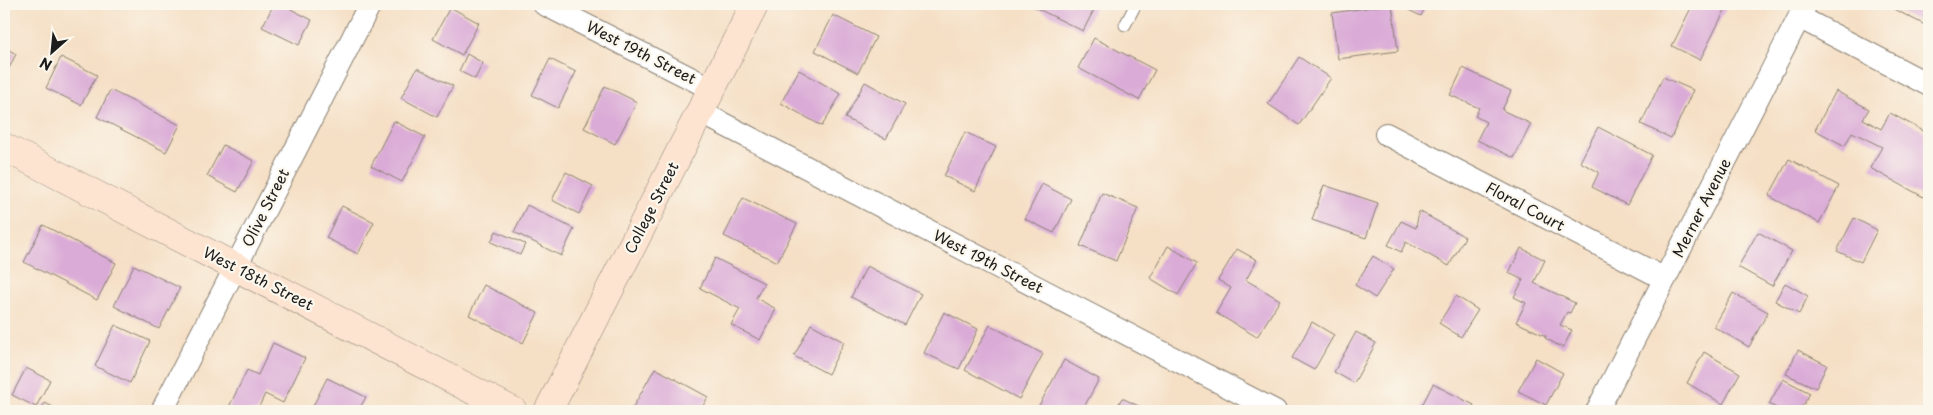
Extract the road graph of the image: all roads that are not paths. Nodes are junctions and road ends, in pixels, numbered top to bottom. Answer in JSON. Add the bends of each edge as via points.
{"nodes":[{"id":1,"x":370,"y":4,"type":"edge"},
{"id":2,"x":544,"y":4,"type":"edge"},
{"id":3,"x":755,"y":4,"type":"edge"},
{"id":4,"x":1136,"y":4,"type":"edge"},
{"id":5,"x":1802,"y":11,"type":"edge"},
{"id":6,"x":1126,"y":25,"type":"dead end"},
{"id":7,"x":1929,"y":85,"type":"edge"},
{"id":8,"x":706,"y":101,"type":"junction"},
{"id":9,"x":1386,"y":134,"type":"dead end"},
{"id":10,"x":4,"y":147,"type":"edge"},
{"id":11,"x":236,"y":267,"type":"junction"},
{"id":12,"x":1665,"y":279,"type":"junction"},
{"id":13,"x":162,"y":411,"type":"edge"},
{"id":14,"x":513,"y":411,"type":"edge"},
{"id":15,"x":548,"y":411,"type":"edge"},
{"id":16,"x":1275,"y":411,"type":"edge"},
{"id":17,"x":1597,"y":411,"type":"edge"}],
"edges":[{"from":1,"to":11,"type":"street","name":"Olive Street"},
{"from":2,"to":8,"type":"street","name":"West 19th Street"},
{"from":3,"to":8,"type":"main road","name":"College Street"},
{"from":4,"to":6,"type":"lane"},
{"from":5,"to":7,"type":"street"},
{"from":5,"to":12,"type":"street","name":"Merner Avenue"},
{"from":8,"to":15,"type":"main road","name":"College Street"},
{"from":8,"to":16,"type":"street","name":"West 19th Street"},
{"from":9,"to":12,"type":"street","name":"Floral Court"},
{"from":10,"to":11,"type":"main road","name":"West 18th Street"},
{"from":11,"to":13,"type":"street","name":"Olive Street"},
{"from":11,"to":14,"type":"main road","name":"West 18th Street"},
{"from":12,"to":17,"type":"street","name":"Merner Avenue"}]}
